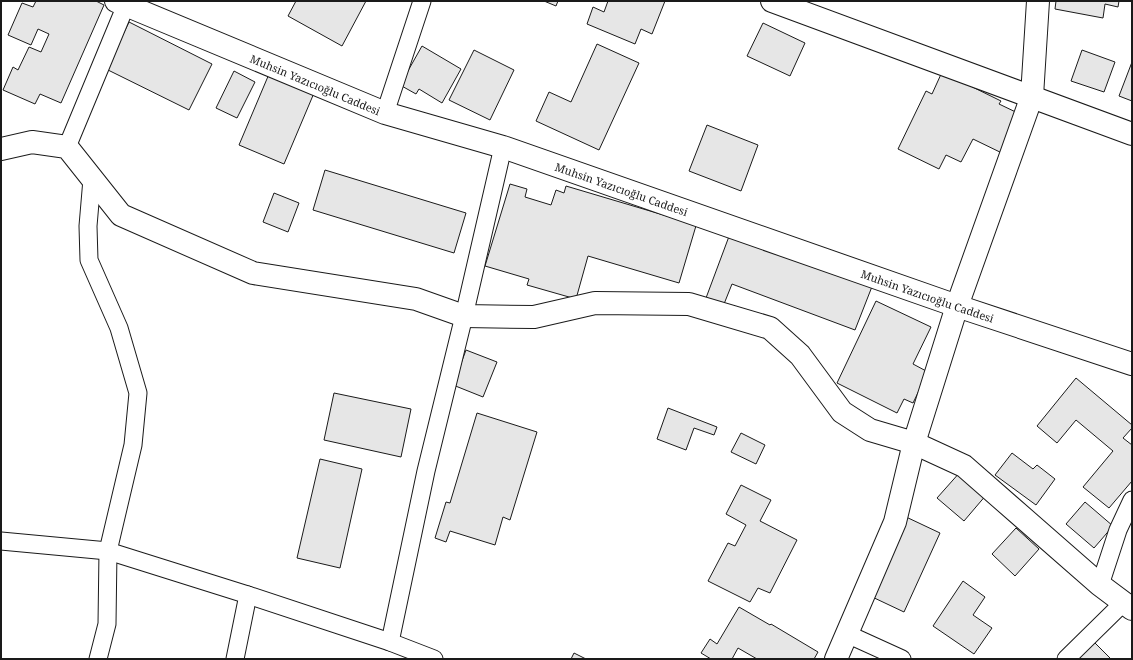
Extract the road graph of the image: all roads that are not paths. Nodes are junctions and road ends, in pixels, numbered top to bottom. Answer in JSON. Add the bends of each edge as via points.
{"nodes":[{"id":1,"x":422,"y":1,"type":"edge"},
{"id":2,"x":772,"y":1,"type":"edge"},
{"id":3,"x":1038,"y":1,"type":"edge"},
{"id":4,"x":124,"y":2,"type":"edge"},
{"id":5,"x":1032,"y":96,"type":"junction"},
{"id":6,"x":385,"y":113,"type":"junction"},
{"id":7,"x":1132,"y":134,"type":"edge"},
{"id":8,"x":67,"y":147,"type":"junction"},
{"id":9,"x":503,"y":147,"type":"junction"},
{"id":10,"x":1,"y":149,"type":"edge"},
{"id":11,"x":92,"y":179,"type":"junction"},
{"id":12,"x":957,"y":306,"type":"junction"},
{"id":13,"x":464,"y":316,"type":"junction"},
{"id":14,"x":1132,"y":364,"type":"edge"},
{"id":15,"x":914,"y":443,"type":"junction"},
{"id":16,"x":1132,"y":500,"type":"edge"},
{"id":17,"x":1,"y":541,"type":"edge"},
{"id":18,"x":108,"y":551,"type":"junction"},
{"id":19,"x":1100,"y":585,"type":"junction"},
{"id":20,"x":248,"y":595,"type":"junction"},
{"id":21,"x":1128,"y":606,"type":"edge"},
{"id":22,"x":847,"y":634,"type":"junction"},
{"id":23,"x":390,"y":642,"type":"junction"},
{"id":24,"x":98,"y":659,"type":"edge"},
{"id":25,"x":235,"y":659,"type":"edge"},
{"id":26,"x":434,"y":659,"type":"edge"},
{"id":27,"x":836,"y":659,"type":"edge"},
{"id":28,"x":902,"y":659,"type":"edge"},
{"id":29,"x":1066,"y":659,"type":"edge"}],
"edges":[{"from":1,"to":6,"type":"street"},
{"from":2,"to":5,"type":"street"},
{"from":3,"to":5,"type":"street"},
{"from":4,"to":6,"type":"street","name":"Muhsin Yazıcıoğlu Caddesi"},
{"from":4,"to":8,"type":"street"},
{"from":5,"to":7,"type":"street"},
{"from":5,"to":12,"type":"street"},
{"from":6,"to":9,"type":"street","name":"Muhsin Yazıcıoğlu Caddesi"},
{"from":8,"to":10,"type":"street","via":[[32,142]]},
{"from":8,"to":11,"type":"street"},
{"from":9,"to":12,"type":"street","name":"Muhsin Yazıcıoğlu Caddesi"},
{"from":9,"to":13,"type":"street"},
{"from":11,"to":13,"type":"street","via":[[121,215],[252,273],[416,299]]},
{"from":11,"to":18,"type":"street","via":[[88,226],[89,260],[119,328],[138,393],[133,445]]},
{"from":12,"to":14,"type":"street","name":"Muhsin Yazıcıoğlu Caddesi"},
{"from":12,"to":15,"type":"street"},
{"from":13,"to":15,"type":"street","via":[[534,317],[595,303],[689,304],[770,328],[800,355],[842,412],[870,430]]},
{"from":13,"to":23,"type":"street","via":[[426,471]]},
{"from":15,"to":19,"type":"street","via":[[964,466]]},
{"from":15,"to":22,"type":"street","via":[[895,522]]},
{"from":16,"to":19,"type":"street","via":[[1118,530]]},
{"from":17,"to":18,"type":"street"},
{"from":18,"to":20,"type":"street"},
{"from":18,"to":24,"type":"street","via":[[107,624]]},
{"from":19,"to":21,"type":"street"},
{"from":20,"to":23,"type":"street"},
{"from":20,"to":25,"type":"street"},
{"from":21,"to":29,"type":"street"},
{"from":22,"to":27,"type":"street"},
{"from":22,"to":28,"type":"street"},
{"from":23,"to":26,"type":"street"}]}
